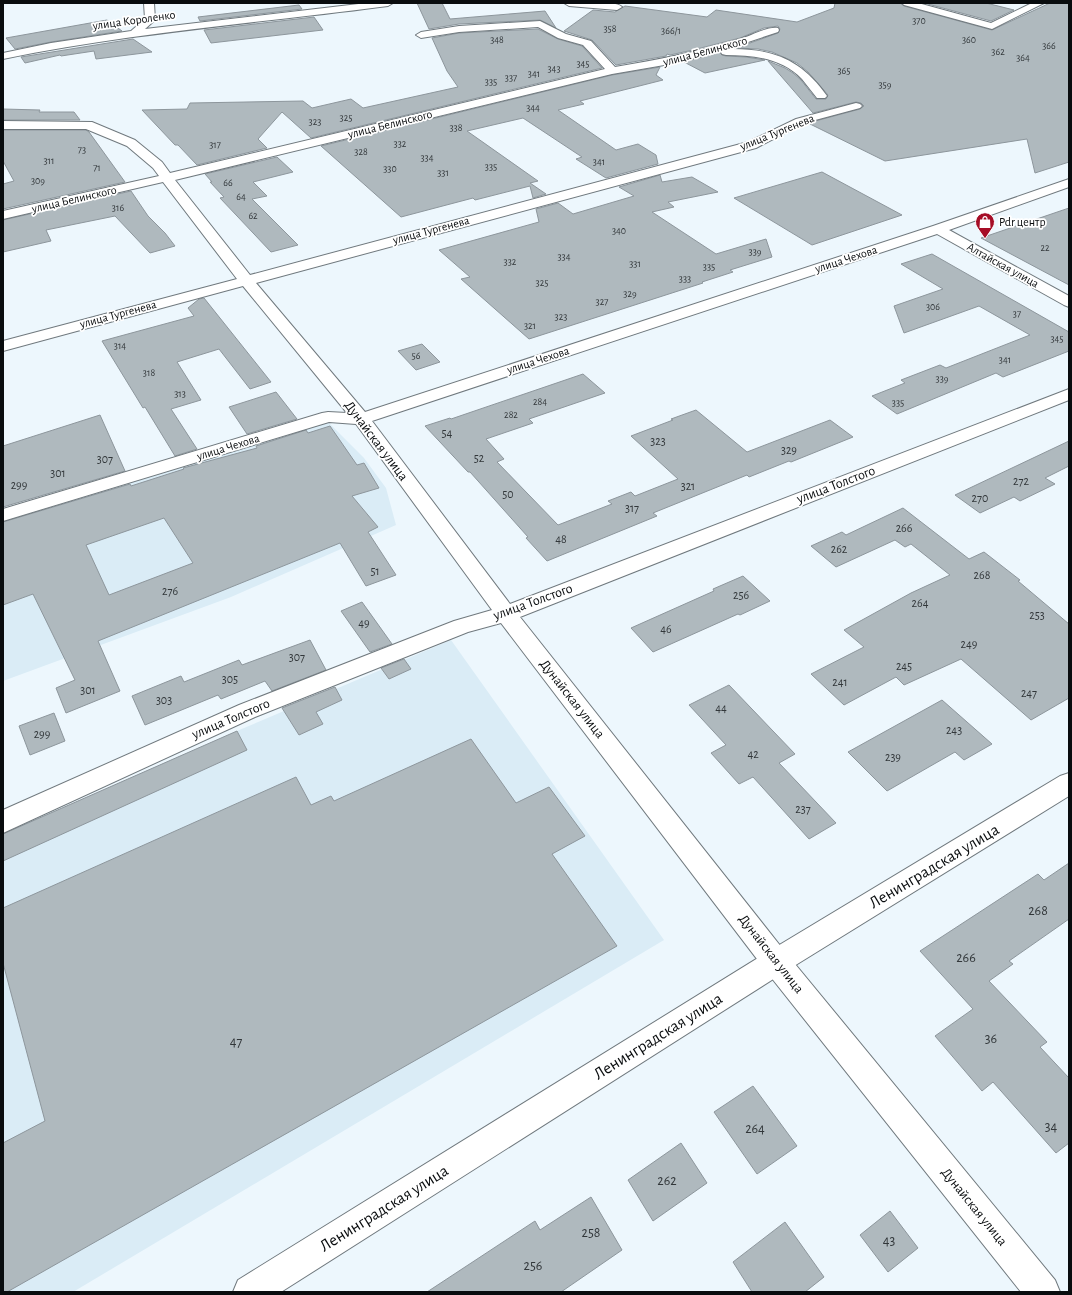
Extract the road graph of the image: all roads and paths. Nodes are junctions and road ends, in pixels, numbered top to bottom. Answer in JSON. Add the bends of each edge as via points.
{"nodes":[{"id":1,"x":149,"y":3,"type":"edge"},
{"id":2,"x":388,"y":3,"type":"edge"},
{"id":3,"x":569,"y":3,"type":"edge"},
{"id":4,"x":907,"y":3,"type":"edge"},
{"id":5,"x":1040,"y":3,"type":"edge"},
{"id":6,"x":617,"y":7,"type":"dead end"},
{"id":7,"x":774,"y":30,"type":"dead end"},
{"id":8,"x":135,"y":32,"type":"junction"},
{"id":9,"x":421,"y":35,"type":"dead end"},
{"id":10,"x":710,"y":51,"type":"junction"},
{"id":11,"x":3,"y":56,"type":"edge"},
{"id":12,"x":612,"y":71,"type":"junction"},
{"id":13,"x":821,"y":96,"type":"dead end"},
{"id":14,"x":856,"y":106,"type":"dead end"},
{"id":15,"x":3,"y":125,"type":"edge"},
{"id":16,"x":166,"y":178,"type":"junction"},
{"id":17,"x":1069,"y":183,"type":"edge"},
{"id":18,"x":3,"y":215,"type":"edge"},
{"id":19,"x":938,"y":229,"type":"junction"},
{"id":20,"x":246,"y":280,"type":"junction"},
{"id":21,"x":1069,"y":302,"type":"edge"},
{"id":22,"x":3,"y":346,"type":"edge"},
{"id":23,"x":1069,"y":394,"type":"edge"},
{"id":24,"x":361,"y":419,"type":"junction"},
{"id":25,"x":3,"y":515,"type":"edge"},
{"id":26,"x":506,"y":614,"type":"junction"},
{"id":27,"x":1069,"y":783,"type":"edge"},
{"id":28,"x":3,"y":822,"type":"edge"},
{"id":29,"x":776,"y":962,"type":"junction"},
{"id":30,"x":250,"y":1292,"type":"edge"},
{"id":31,"x":1043,"y":1292,"type":"edge"}],
"edges":[{"from":1,"to":8,"type":"street","via":[[150,20]]},
{"from":2,"to":8,"type":"street","name":"улица Короленко"},
{"from":3,"to":6,"type":"street"},
{"from":4,"to":5,"type":"street","via":[[992,26]]},
{"from":7,"to":10,"type":"street","name":"улица Белинского"},
{"from":8,"to":11,"type":"street","name":"улица Короленко"},
{"from":9,"to":12,"type":"street","via":[[459,29],[540,24],[562,36],[587,43]]},
{"from":10,"to":12,"type":"street","name":"улица Белинского","via":[[676,60]]},
{"from":10,"to":13,"type":"street","via":[[749,51],[767,55],[804,75]]},
{"from":12,"to":16,"type":"street","name":"улица Белинского"},
{"from":14,"to":20,"type":"street","name":"улица Тургенева","via":[[800,121],[752,145]]},
{"from":15,"to":16,"type":"street","name":"Дунайская улица","via":[[88,125],[131,143],[158,165]]},
{"from":16,"to":18,"type":"street","name":"улица Белинского"},
{"from":16,"to":20,"type":"street","name":"Дунайская улица"},
{"from":17,"to":19,"type":"street","name":"улица Чехова"},
{"from":19,"to":21,"type":"street","name":"Алтайская улица"},
{"from":19,"to":24,"type":"street","name":"улица Чехова"},
{"from":20,"to":22,"type":"street","name":"улица Тургенева"},
{"from":20,"to":24,"type":"street","name":"Дунайская улица"},
{"from":23,"to":26,"type":"street","name":"улица Толстого"},
{"from":24,"to":25,"type":"street","name":"улица Чехова","via":[[328,417]]},
{"from":24,"to":26,"type":"street","name":"Дунайская улица"},
{"from":26,"to":28,"type":"street","name":"улица Толстого","via":[[462,626],[246,711]]},
{"from":26,"to":29,"type":"street","name":"Дунайская улица"},
{"from":27,"to":29,"type":"street","name":"Ленинградская улица"},
{"from":29,"to":30,"type":"street","name":"Ленинградская улица"},
{"from":29,"to":31,"type":"street","name":"Дунайская улица"}]}
